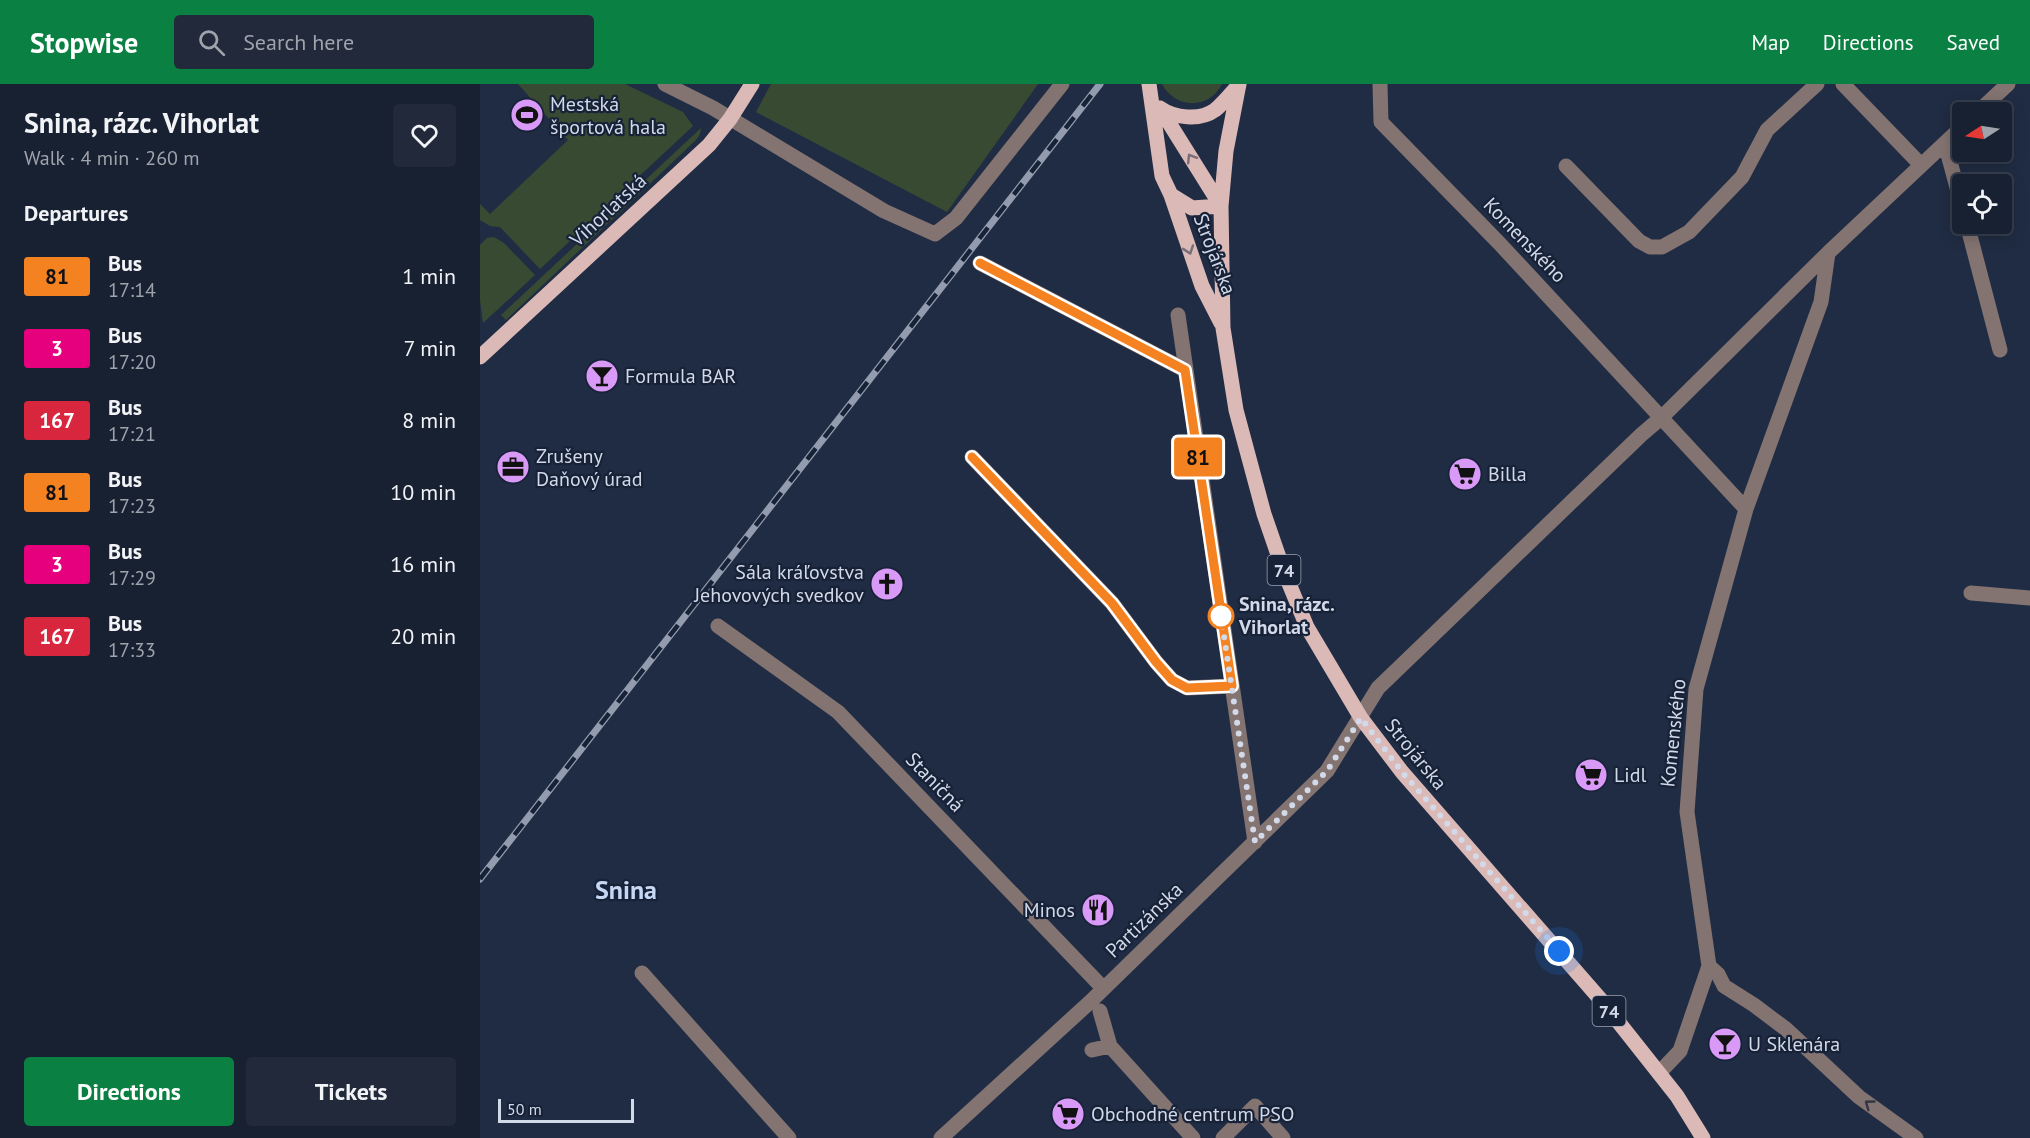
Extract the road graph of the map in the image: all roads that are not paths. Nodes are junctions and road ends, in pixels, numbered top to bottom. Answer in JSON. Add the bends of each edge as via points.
{"nodes":[{"id":1,"x":665,"y":84,"type":"edge"},
{"id":2,"x":752,"y":84,"type":"edge"},
{"id":3,"x":1062,"y":84,"type":"edge"},
{"id":4,"x":1239,"y":84,"type":"edge"},
{"id":5,"x":1380,"y":84,"type":"edge"},
{"id":6,"x":1817,"y":84,"type":"edge"},
{"id":7,"x":1843,"y":84,"type":"edge"},
{"id":8,"x":2008,"y":84,"type":"edge"},
{"id":9,"x":1150,"y":90,"type":"edge"},
{"id":10,"x":1989,"y":102,"type":"edge"},
{"id":11,"x":1161,"y":110,"type":"junction"},
{"id":12,"x":730,"y":119,"type":"junction"},
{"id":13,"x":1952,"y":136,"type":"edge"},
{"id":14,"x":1945,"y":143,"type":"junction"},
{"id":15,"x":1921,"y":165,"type":"junction"},
{"id":16,"x":1566,"y":166,"type":"dead end"},
{"id":17,"x":1953,"y":174,"type":"edge"},
{"id":18,"x":1171,"y":195,"type":"junction"},
{"id":19,"x":1221,"y":206,"type":"junction"},
{"id":20,"x":1969,"y":234,"type":"edge"},
{"id":21,"x":1828,"y":253,"type":"junction"},
{"id":22,"x":980,"y":263,"type":"dead end"},
{"id":23,"x":1178,"y":315,"type":"dead end"},
{"id":24,"x":1223,"y":328,"type":"junction"},
{"id":25,"x":2000,"y":350,"type":"dead end"},
{"id":26,"x":481,"y":354,"type":"edge"},
{"id":27,"x":1185,"y":370,"type":"junction"},
{"id":28,"x":1662,"y":417,"type":"junction"},
{"id":29,"x":972,"y":457,"type":"dead end"},
{"id":30,"x":1746,"y":509,"type":"junction"},
{"id":31,"x":1971,"y":593,"type":"dead end"},
{"id":32,"x":2030,"y":598,"type":"edge"},
{"id":33,"x":718,"y":626,"type":"dead end"},
{"id":34,"x":1232,"y":686,"type":"junction"},
{"id":35,"x":1361,"y":718,"type":"junction"},
{"id":36,"x":1255,"y":842,"type":"junction"},
{"id":37,"x":1709,"y":966,"type":"junction"},
{"id":38,"x":642,"y":973,"type":"dead end"},
{"id":39,"x":1103,"y":988,"type":"junction"},
{"id":40,"x":1100,"y":1011,"type":"dead end"},
{"id":41,"x":1110,"y":1046,"type":"junction"},
{"id":42,"x":1092,"y":1050,"type":"dead end"},
{"id":43,"x":1659,"y":1074,"type":"junction"},
{"id":44,"x":789,"y":1138,"type":"edge"},
{"id":45,"x":941,"y":1138,"type":"edge"},
{"id":46,"x":1193,"y":1138,"type":"edge"},
{"id":47,"x":1223,"y":1138,"type":"edge"},
{"id":48,"x":1283,"y":1138,"type":"edge"},
{"id":49,"x":1703,"y":1138,"type":"edge"},
{"id":50,"x":1916,"y":1138,"type":"edge"}],
"edges":[{"from":1,"to":12,"type":"street"},
{"from":2,"to":12,"type":"main road","name":"Vihorlatská"},
{"from":3,"to":12,"type":"street","via":[[956,218],[935,234],[884,210]]},
{"from":4,"to":11,"type":"main road","via":[[1213,112],[1188,117]]},
{"from":4,"to":19,"type":"main road","number":"74","via":[[1226,151]]},
{"from":5,"to":28,"type":"street","name":"Komenského","via":[[1381,122]]},
{"from":6,"to":16,"type":"street","via":[[1767,130],[1742,177],[1689,232],[1662,247],[1650,247],[1639,241]]},
{"from":7,"to":15,"type":"street"},
{"from":8,"to":10,"type":"street"},
{"from":9,"to":11,"type":"main road","name":"Strojárska"},
{"from":9,"to":18,"type":"main road","name":"Strojárska","via":[[1162,176]]},
{"from":19,"to":11,"type":"main road","name":"Strojárska","one_way":true},
{"from":12,"to":26,"type":"main road","name":"Vihorlatská","via":[[709,146]]},
{"from":13,"to":14,"type":"street"},
{"from":14,"to":15,"type":"street"},
{"from":14,"to":17,"type":"street"},
{"from":15,"to":21,"type":"street"},
{"from":18,"to":19,"type":"main road","name":"Strojárska","via":[[1191,208]]},
{"from":18,"to":24,"type":"main road","name":"Strojárska","one_way":true,"via":[[1202,286]]},
{"from":19,"to":24,"type":"main road","name":"Strojárska","number":"74"},
{"from":20,"to":25,"type":"street"},
{"from":21,"to":28,"type":"street"},
{"from":21,"to":30,"type":"street","name":"Komenského","via":[[1821,302]]},
{"from":22,"to":27,"type":"street"},
{"from":23,"to":27,"type":"street"},
{"from":24,"to":35,"type":"main road","name":"Strojárska","number":"74","via":[[1236,410],[1283,569],[1307,627]]},
{"from":27,"to":34,"type":"street"},
{"from":28,"to":30,"type":"street","name":"Komenského"},
{"from":28,"to":35,"type":"street","via":[[1378,688]]},
{"from":29,"to":34,"type":"street","via":[[1112,603],[1172,680],[1187,688]]},
{"from":30,"to":37,"type":"street","name":"Komenského","via":[[1696,690],[1686,812]]},
{"from":31,"to":32,"type":"street"},
{"from":33,"to":39,"type":"street","name":"Staničná","via":[[838,712]]},
{"from":34,"to":36,"type":"street"},
{"from":35,"to":36,"type":"street","name":"Partizánska","via":[[1327,771]]},
{"from":35,"to":43,"type":"main road","name":"Strojárska","number":"74","via":[[1402,772],[1559,951]]},
{"from":36,"to":39,"type":"street","name":"Partizánska"},
{"from":37,"to":43,"type":"street","name":"Komenského","via":[[1680,1051]]},
{"from":50,"to":37,"type":"street","one_way":true,"via":[[1859,1096],[1786,1029],[1724,986]]},
{"from":38,"to":44,"type":"street"},
{"from":39,"to":45,"type":"street","name":"Partizánska"},
{"from":40,"to":41,"type":"street"},
{"from":41,"to":42,"type":"street"},
{"from":41,"to":46,"type":"street"},
{"from":43,"to":49,"type":"main road","name":"Strojárska","number":"74"},
{"from":47,"to":48,"type":"street","via":[[1256,1106]]}]}
